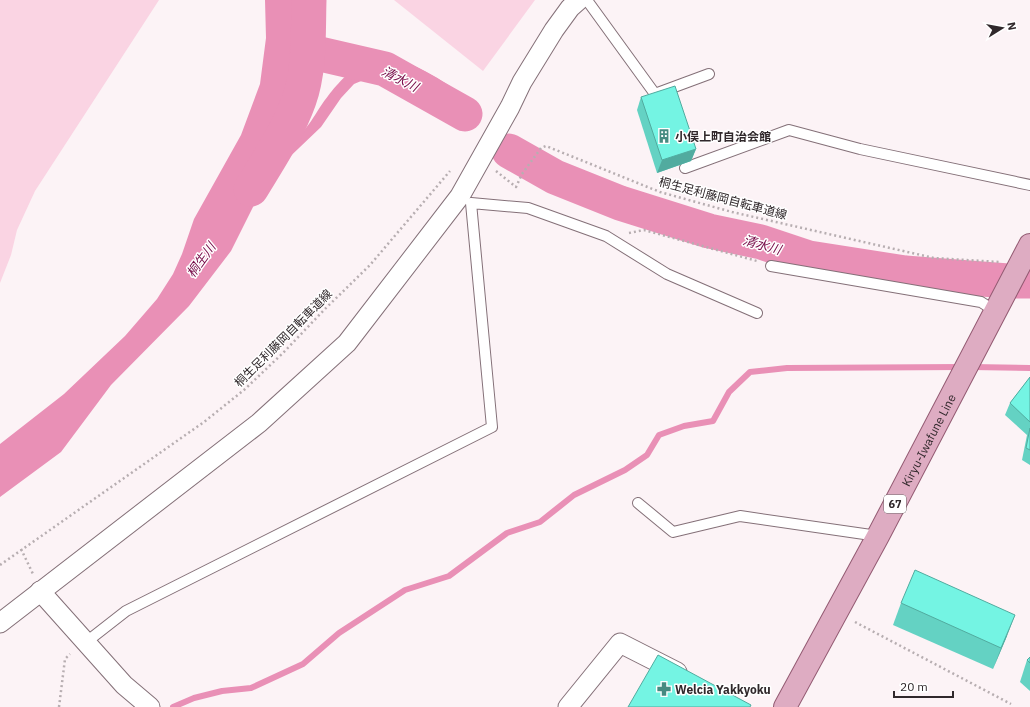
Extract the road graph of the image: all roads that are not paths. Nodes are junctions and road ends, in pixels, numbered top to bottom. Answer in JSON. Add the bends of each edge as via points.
{"nodes":[{"id":1,"x":579,"y":0,"type":"edge"},
{"id":2,"x":585,"y":0,"type":"edge"},
{"id":3,"x":709,"y":74,"type":"dead end"},
{"id":4,"x":685,"y":168,"type":"edge"},
{"id":5,"x":1030,"y":185,"type":"edge"},
{"id":6,"x":465,"y":200,"type":"junction"},
{"id":7,"x":1025,"y":254,"type":"edge"},
{"id":8,"x":771,"y":266,"type":"road end"},
{"id":9,"x":998,"y":305,"type":"junction"},
{"id":10,"x":757,"y":313,"type":"dead end"},
{"id":11,"x":638,"y":503,"type":"dead end"},
{"id":12,"x":878,"y":536,"type":"junction"},
{"id":13,"x":40,"y":591,"type":"junction"},
{"id":14,"x":0,"y":623,"type":"edge"},
{"id":15,"x":84,"y":643,"type":"junction"},
{"id":16,"x":695,"y":680,"type":"edge"},
{"id":17,"x":150,"y":707,"type":"edge"},
{"id":18,"x":568,"y":707,"type":"edge"},
{"id":19,"x":785,"y":707,"type":"edge"}],
"edges":[{"from":1,"to":6,"type":"street","via":[[554,30],[522,82]]},
{"from":2,"to":3,"type":"lane","via":[[590,3],[655,94]]},
{"from":4,"to":5,"type":"lane","via":[[789,130],[860,149]]},
{"from":6,"to":10,"type":"lane","via":[[528,208],[606,236],[667,274]]},
{"from":6,"to":13,"type":"street","via":[[347,343],[308,380],[259,423]]},
{"from":6,"to":15,"type":"lane","via":[[492,427],[126,611]]},
{"from":7,"to":9,"type":"main road","number":"67"},
{"from":8,"to":9,"type":"lane"},
{"from":9,"to":12,"type":"main road","name":"Kiryu-Iwafune Line","number":"67"},
{"from":11,"to":12,"type":"lane","via":[[673,532],[740,516]]},
{"from":12,"to":19,"type":"main road","name":"Kiryu-Iwafune Line","number":"67"},
{"from":13,"to":14,"type":"street"},
{"from":13,"to":15,"type":"street"},
{"from":15,"to":17,"type":"street","via":[[124,685]]},
{"from":16,"to":18,"type":"street","via":[[620,643]]}]}
